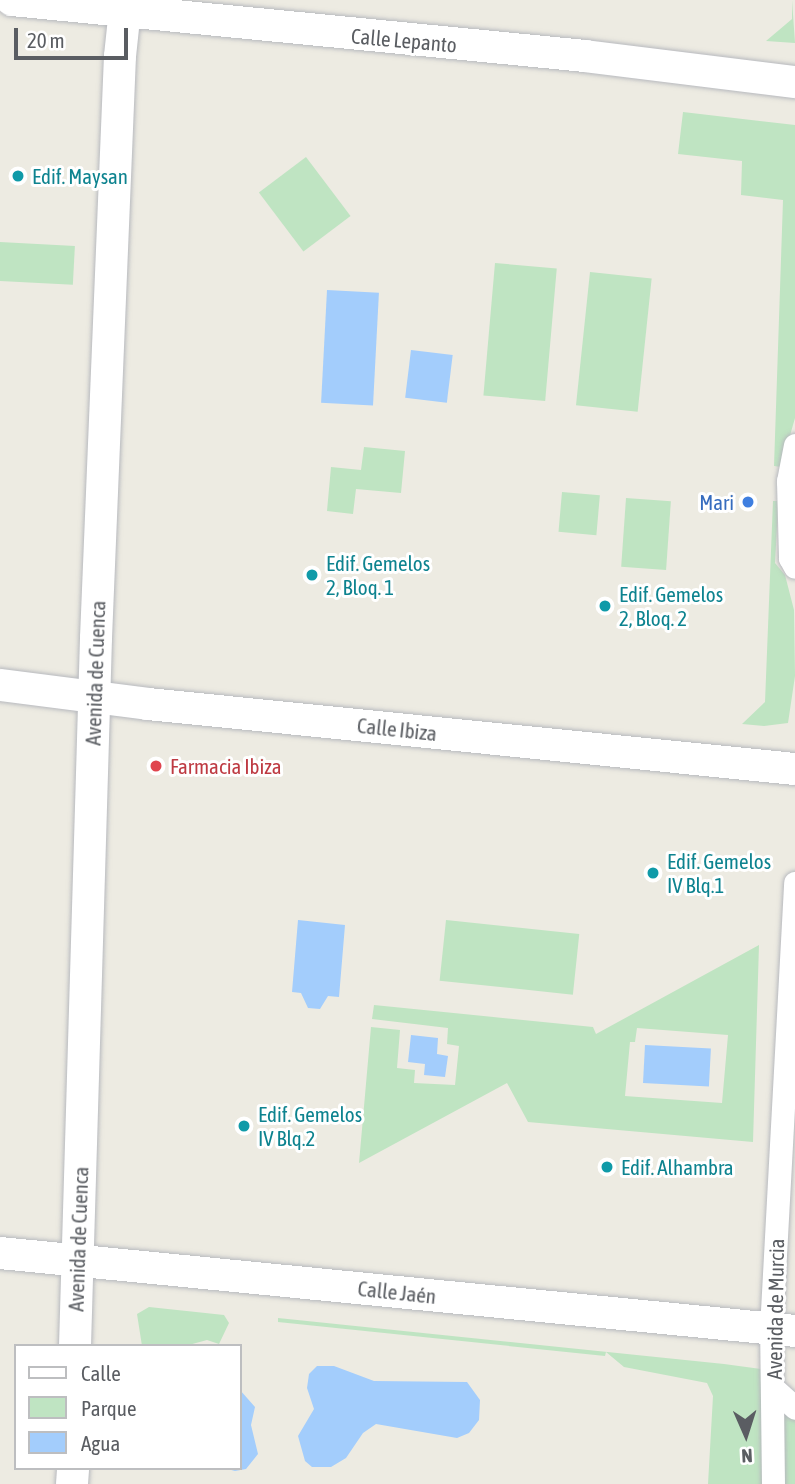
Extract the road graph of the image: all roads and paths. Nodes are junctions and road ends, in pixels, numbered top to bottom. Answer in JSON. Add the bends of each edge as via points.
{"nodes":[{"id":1,"x":12,"y":0,"type":"edge"},
{"id":2,"x":126,"y":7,"type":"edge"},
{"id":3,"x":795,"y":82,"type":"edge"},
{"id":4,"x":795,"y":444,"type":"edge"},
{"id":5,"x":795,"y":566,"type":"edge"},
{"id":6,"x":0,"y":685,"type":"edge"},
{"id":7,"x":95,"y":695,"type":"junction"},
{"id":8,"x":795,"y":769,"type":"edge"},
{"id":9,"x":795,"y":883,"type":"edge"},
{"id":10,"x":0,"y":1253,"type":"edge"},
{"id":11,"x":76,"y":1262,"type":"junction"},
{"id":12,"x":783,"y":1330,"type":"edge"},
{"id":13,"x":75,"y":1344,"type":"edge"},
{"id":14,"x":773,"y":1388,"type":"junction"},
{"id":15,"x":795,"y":1408,"type":"edge"},
{"id":16,"x":773,"y":1484,"type":"edge"}],
"edges":[{"from":1,"to":2,"type":"street","name":"Calle Lepanto"},
{"from":2,"to":3,"type":"street","name":"Calle Lepanto"},
{"from":2,"to":7,"type":"street","name":"Avenida de Cuenca","via":[[120,56]]},
{"from":4,"to":5,"type":"street","via":[[788,481],[790,558]]},
{"from":6,"to":7,"type":"street","name":"Calle Ibiza"},
{"from":7,"to":8,"type":"street","name":"Calle Ibiza","via":[[148,705]]},
{"from":7,"to":11,"type":"street","name":"Avenida de Cuenca"},
{"from":9,"to":12,"type":"street","name":"Avenida de Murcia"},
{"from":10,"to":11,"type":"street","name":"Calle Jaén"},
{"from":11,"to":12,"type":"street","name":"Calle Jaén"},
{"from":11,"to":13,"type":"street","name":"Avenida de Cuenca"},
{"from":12,"to":14,"type":"street","name":"Avenida de Murcia"},
{"from":14,"to":15,"type":"street"},
{"from":14,"to":16,"type":"street","name":"Avenida de Murcia"}]}
